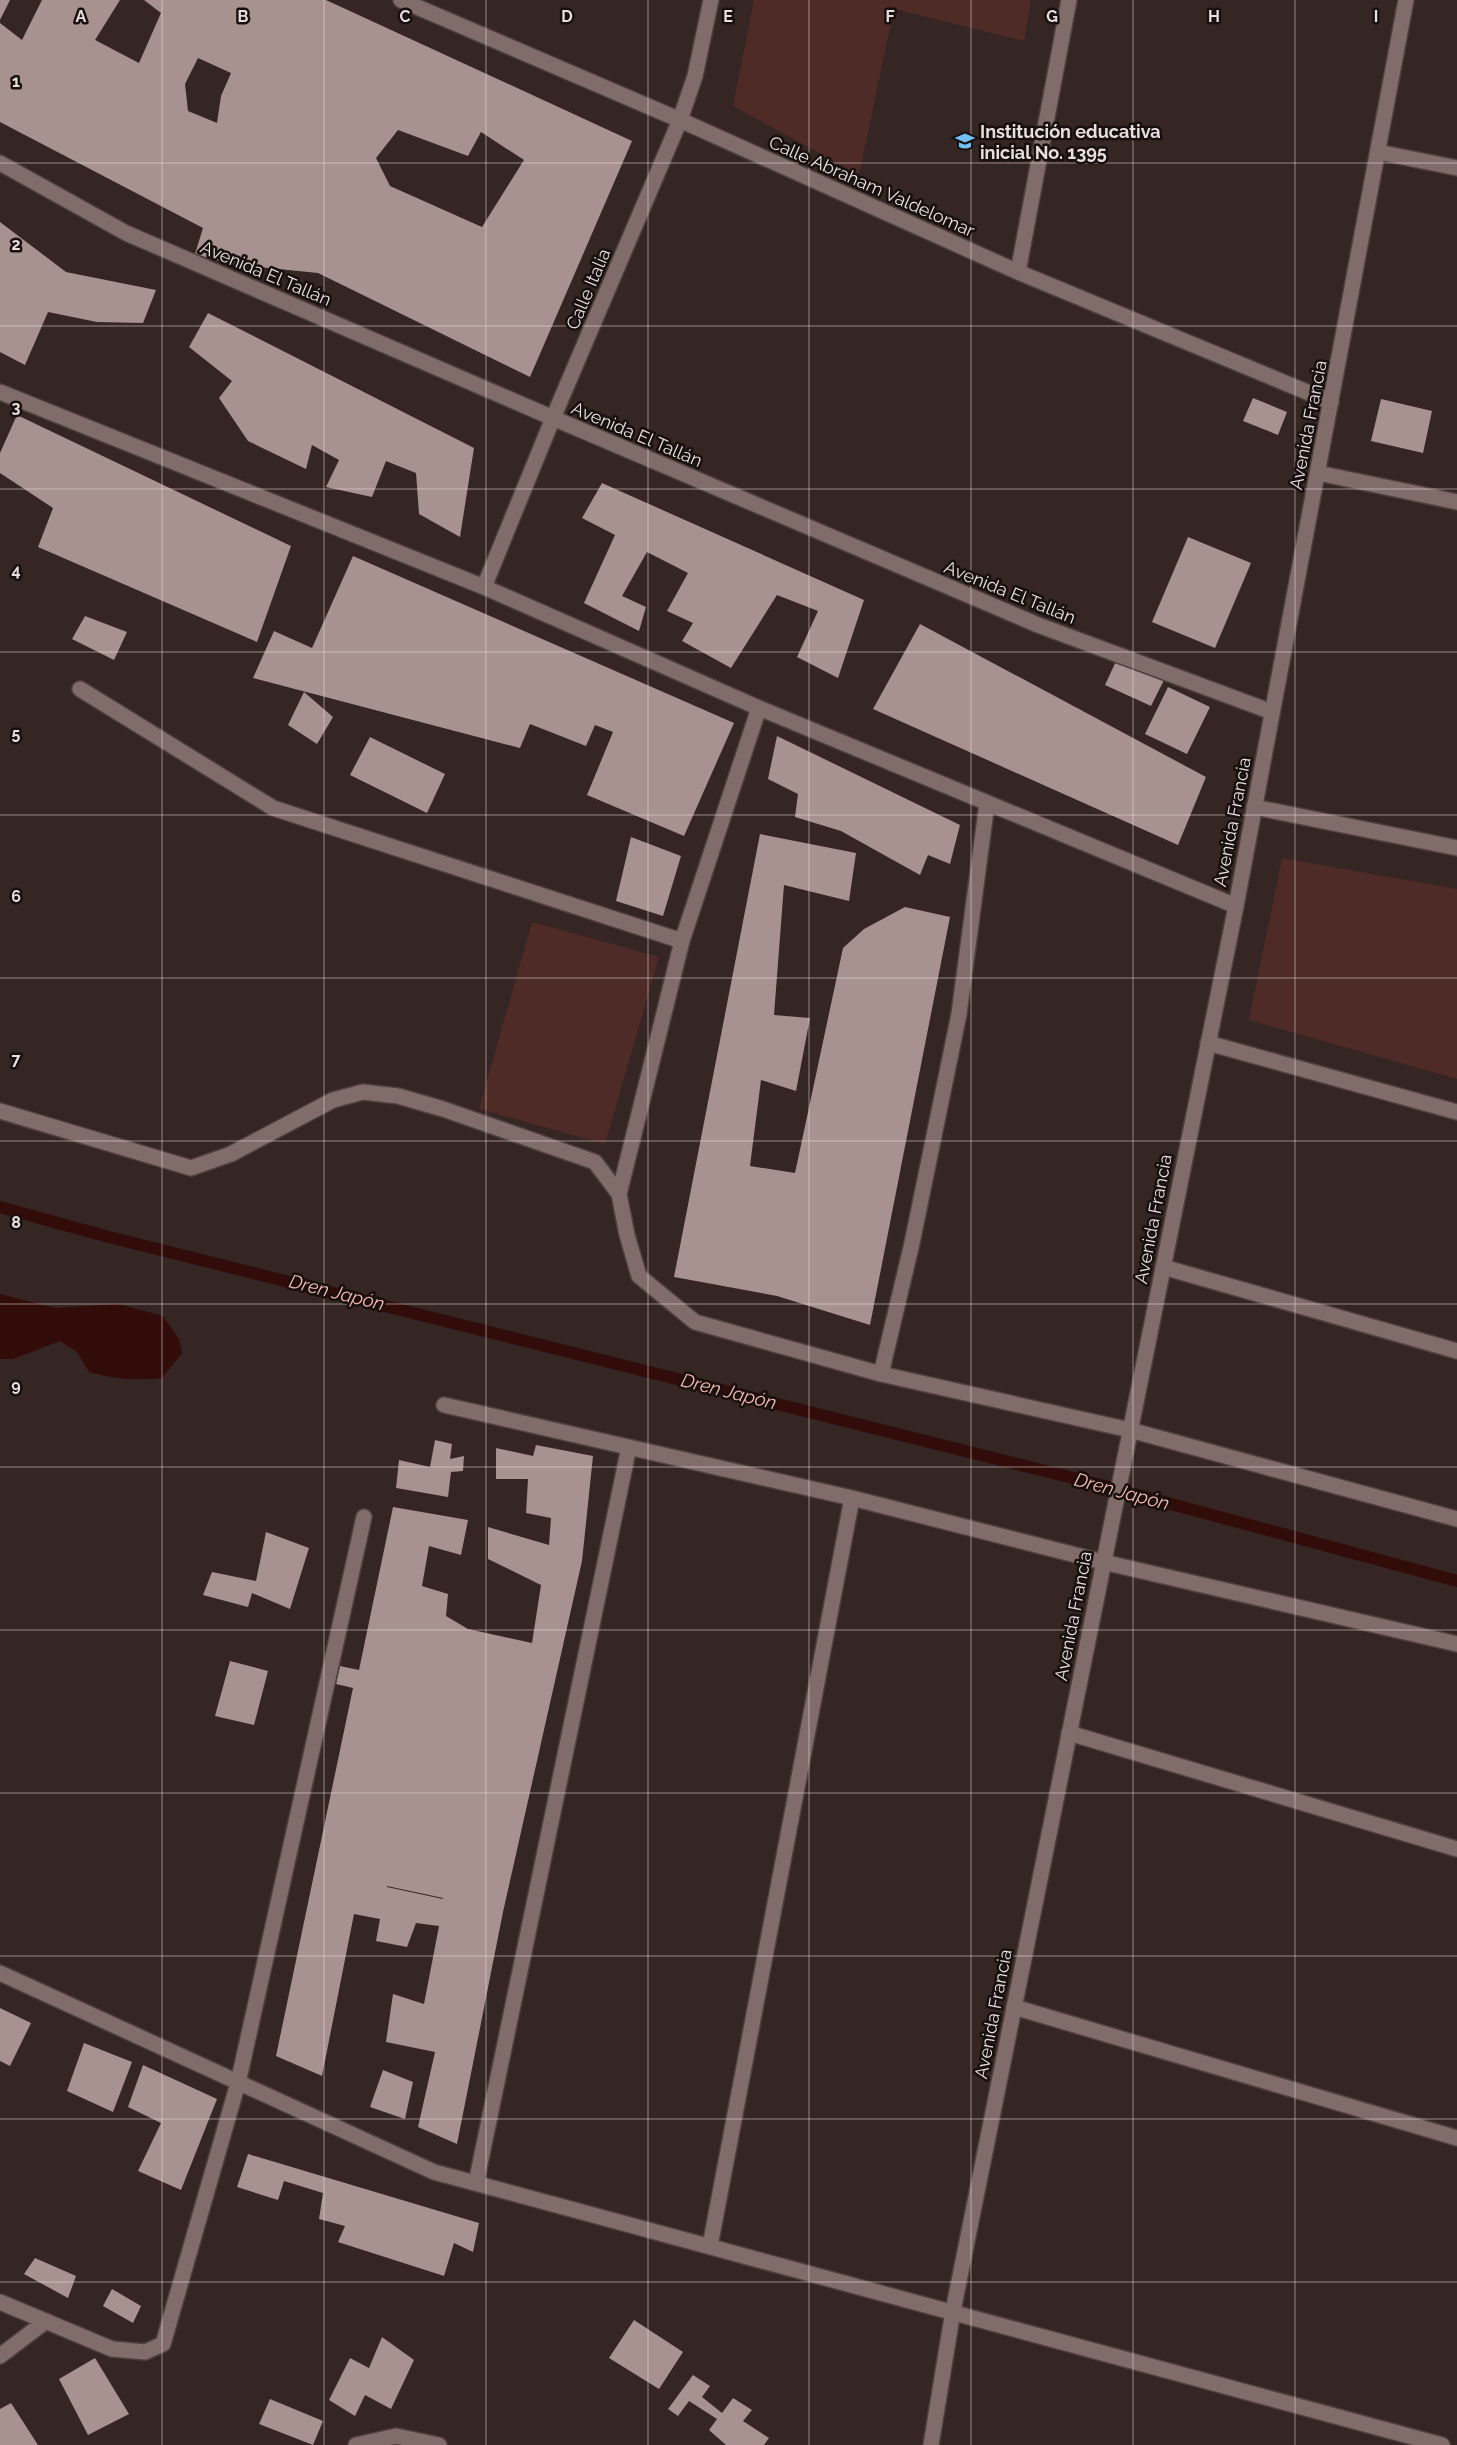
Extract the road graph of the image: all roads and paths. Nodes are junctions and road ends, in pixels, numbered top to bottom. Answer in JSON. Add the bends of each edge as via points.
{"nodes":[{"id":1,"x":401,"y":0,"type":"edge"},
{"id":2,"x":711,"y":0,"type":"edge"},
{"id":3,"x":1069,"y":0,"type":"edge"},
{"id":4,"x":1406,"y":0,"type":"edge"},
{"id":5,"x":680,"y":120,"type":"junction"},
{"id":6,"x":1378,"y":152,"type":"junction"},
{"id":7,"x":0,"y":163,"type":"edge"},
{"id":8,"x":1457,"y":168,"type":"edge"},
{"id":9,"x":1018,"y":272,"type":"junction"},
{"id":10,"x":0,"y":392,"type":"edge"},
{"id":11,"x":1331,"y":402,"type":"junction"},
{"id":12,"x":553,"y":418,"type":"junction"},
{"id":13,"x":1318,"y":473,"type":"junction"},
{"id":14,"x":1457,"y":502,"type":"edge"},
{"id":15,"x":484,"y":587,"type":"junction"},
{"id":16,"x":80,"y":689,"type":"dead end"},
{"id":17,"x":759,"y":708,"type":"junction"},
{"id":18,"x":1272,"y":712,"type":"junction"},
{"id":19,"x":988,"y":803,"type":"junction"},
{"id":20,"x":1254,"y":807,"type":"junction"},
{"id":21,"x":1457,"y":848,"type":"edge"},
{"id":22,"x":1236,"y":906,"type":"junction"},
{"id":23,"x":682,"y":941,"type":"junction"},
{"id":24,"x":1208,"y":1043,"type":"junction"},
{"id":25,"x":0,"y":1111,"type":"edge"},
{"id":26,"x":1457,"y":1112,"type":"edge"},
{"id":27,"x":619,"y":1194,"type":"junction"},
{"id":28,"x":1162,"y":1267,"type":"junction"},
{"id":29,"x":1457,"y":1351,"type":"edge"},
{"id":30,"x":881,"y":1374,"type":"junction"},
{"id":31,"x":444,"y":1404,"type":"dead end"},
{"id":32,"x":1130,"y":1430,"type":"junction"},
{"id":33,"x":629,"y":1447,"type":"junction"},
{"id":34,"x":852,"y":1498,"type":"junction"},
{"id":35,"x":364,"y":1517,"type":"dead end"},
{"id":36,"x":1457,"y":1519,"type":"edge"},
{"id":37,"x":1104,"y":1562,"type":"junction"},
{"id":38,"x":1457,"y":1644,"type":"edge"},
{"id":39,"x":1069,"y":1733,"type":"junction"},
{"id":40,"x":1457,"y":1849,"type":"edge"},
{"id":41,"x":0,"y":1973,"type":"edge"},
{"id":42,"x":1014,"y":2007,"type":"junction"},
{"id":43,"x":238,"y":2083,"type":"junction"},
{"id":44,"x":1457,"y":2138,"type":"edge"},
{"id":45,"x":476,"y":2183,"type":"junction"},
{"id":46,"x":710,"y":2246,"type":"junction"},
{"id":47,"x":0,"y":2302,"type":"edge"},
{"id":48,"x":953,"y":2311,"type":"junction"},
{"id":49,"x":46,"y":2321,"type":"junction"},
{"id":50,"x":0,"y":2356,"type":"edge"},
{"id":51,"x":356,"y":2445,"type":"edge"},
{"id":52,"x":439,"y":2445,"type":"edge"},
{"id":53,"x":931,"y":2445,"type":"edge"},
{"id":54,"x":1442,"y":2445,"type":"edge"}],
"edges":[{"from":1,"to":5,"type":"street","name":"Calle Abraham Valdelomar"},
{"from":2,"to":5,"type":"street","name":"Calle Italia","via":[[695,76]]},
{"from":3,"to":9,"type":"street"},
{"from":4,"to":6,"type":"street","name":"Avenida Francia"},
{"from":5,"to":9,"type":"street","name":"Calle Abraham Valdelomar"},
{"from":5,"to":12,"type":"street","name":"Calle Italia"},
{"from":6,"to":8,"type":"street"},
{"from":6,"to":11,"type":"street","name":"Avenida Francia"},
{"from":7,"to":12,"type":"street","name":"Avenida El Tallán","via":[[126,233]]},
{"from":9,"to":11,"type":"street","name":"Calle Abraham Valdelomar"},
{"from":10,"to":15,"type":"street"},
{"from":11,"to":13,"type":"street","name":"Avenida Francia"},
{"from":12,"to":15,"type":"street","name":"Calle Italia"},
{"from":12,"to":18,"type":"street","name":"Avenida El Tallán","via":[[1038,625]]},
{"from":13,"to":14,"type":"street"},
{"from":13,"to":18,"type":"street","name":"Avenida Francia"},
{"from":15,"to":17,"type":"street"},
{"from":16,"to":23,"type":"street","via":[[273,808]]},
{"from":17,"to":19,"type":"street"},
{"from":17,"to":23,"type":"street"},
{"from":18,"to":20,"type":"street","name":"Avenida Francia"},
{"from":19,"to":22,"type":"street"},
{"from":19,"to":30,"type":"street","via":[[959,1014],[912,1243]]},
{"from":20,"to":21,"type":"street"},
{"from":20,"to":22,"type":"street","name":"Avenida Francia"},
{"from":22,"to":24,"type":"street","name":"Avenida Francia"},
{"from":23,"to":27,"type":"street"},
{"from":24,"to":26,"type":"street"},
{"from":24,"to":28,"type":"street","name":"Avenida Francia"},
{"from":25,"to":27,"type":"street","via":[[191,1168],[231,1154],[333,1100],[363,1092],[398,1096],[595,1162]]},
{"from":27,"to":30,"type":"street","via":[[626,1234],[640,1276],[695,1322]]},
{"from":28,"to":29,"type":"street"},
{"from":28,"to":32,"type":"street","name":"Avenida Francia"},
{"from":30,"to":32,"type":"street"},
{"from":31,"to":33,"type":"street"},
{"from":32,"to":36,"type":"street"},
{"from":32,"to":37,"type":"street","name":"Avenida Francia"},
{"from":33,"to":34,"type":"street"},
{"from":33,"to":45,"type":"street"},
{"from":34,"to":37,"type":"street"},
{"from":34,"to":46,"type":"street"},
{"from":35,"to":43,"type":"street"},
{"from":37,"to":38,"type":"street"},
{"from":37,"to":39,"type":"street","name":"Avenida Francia"},
{"from":39,"to":40,"type":"street"},
{"from":39,"to":42,"type":"street","name":"Avenida Francia"},
{"from":41,"to":43,"type":"street"},
{"from":42,"to":44,"type":"street"},
{"from":42,"to":48,"type":"street","name":"Avenida Francia"},
{"from":43,"to":45,"type":"street","via":[[434,2172]]},
{"from":43,"to":49,"type":"street","via":[[163,2344],[145,2352],[112,2348]]},
{"from":45,"to":46,"type":"street"},
{"from":46,"to":48,"type":"street"},
{"from":47,"to":49,"type":"street"},
{"from":48,"to":53,"type":"street","name":"Avenida Francia"},
{"from":48,"to":54,"type":"street"},
{"from":49,"to":50,"type":"street"},
{"from":51,"to":52,"type":"street","via":[[396,2436]]}]}
